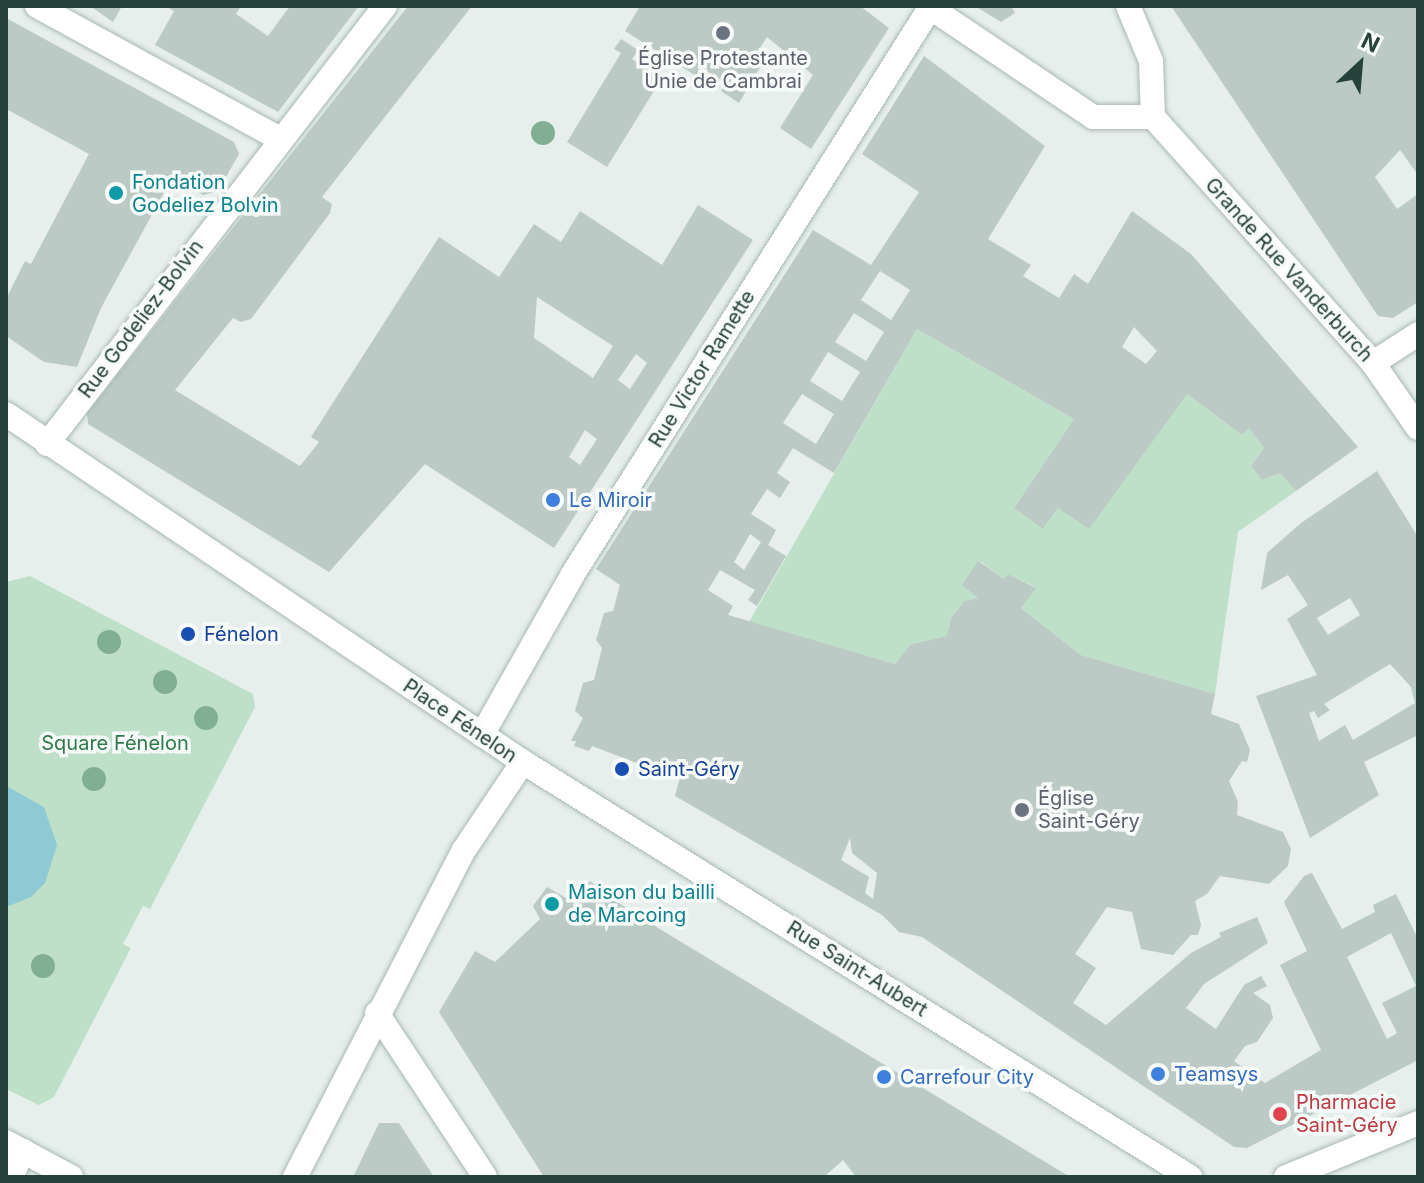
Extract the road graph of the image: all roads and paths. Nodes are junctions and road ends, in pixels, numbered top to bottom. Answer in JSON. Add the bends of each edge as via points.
{"nodes":[{"id":1,"x":37,"y":6,"type":"edge"},
{"id":2,"x":385,"y":6,"type":"edge"},
{"id":3,"x":1128,"y":6,"type":"edge"},
{"id":4,"x":929,"y":7,"type":"edge"},
{"id":5,"x":1153,"y":117,"type":"junction"},
{"id":6,"x":278,"y":138,"type":"junction"},
{"id":7,"x":1418,"y":334,"type":"edge"},
{"id":8,"x":1373,"y":363,"type":"junction"},
{"id":9,"x":6,"y":414,"type":"edge"},
{"id":10,"x":1418,"y":428,"type":"edge"},
{"id":11,"x":47,"y":444,"type":"junction"},
{"id":12,"x":482,"y":735,"type":"junction"},
{"id":13,"x":523,"y":762,"type":"junction"},
{"id":14,"x":377,"y":1013,"type":"junction"},
{"id":15,"x":1418,"y":1123,"type":"edge"},
{"id":16,"x":14,"y":1146,"type":"edge"},
{"id":17,"x":11,"y":1177,"type":"edge"},
{"id":18,"x":71,"y":1177,"type":"edge"},
{"id":19,"x":295,"y":1177,"type":"edge"},
{"id":20,"x":485,"y":1177,"type":"edge"},
{"id":21,"x":1190,"y":1177,"type":"edge"},
{"id":22,"x":1286,"y":1177,"type":"edge"}],
"edges":[{"from":1,"to":6,"type":"street"},
{"from":2,"to":6,"type":"street","name":"Rue Godeliez-Bolvin"},
{"from":3,"to":5,"type":"street","via":[[1151,61]]},
{"from":4,"to":5,"type":"street","via":[[1093,117]]},
{"from":4,"to":12,"type":"street","name":"Rue Victor Ramette","via":[[571,577]]},
{"from":5,"to":8,"type":"street","name":"Grande Rue Vanderburch"},
{"from":6,"to":11,"type":"street","name":"Rue Godeliez-Bolvin"},
{"from":7,"to":8,"type":"street"},
{"from":8,"to":10,"type":"street","name":"Grande Rue Vanderburch"},
{"from":9,"to":11,"type":"street","name":"Place Fénelon"},
{"from":11,"to":12,"type":"street","name":"Place Fénelon"},
{"from":12,"to":13,"type":"street","name":"Place Fénelon"},
{"from":13,"to":14,"type":"street","name":"Place Fénelon","via":[[464,850]]},
{"from":13,"to":21,"type":"street","name":"Rue Saint-Aubert"},
{"from":14,"to":19,"type":"street","name":"Place Fénelon"},
{"from":14,"to":20,"type":"street"},
{"from":15,"to":22,"type":"street"},
{"from":16,"to":17,"type":"street"},
{"from":16,"to":18,"type":"street"}]}
